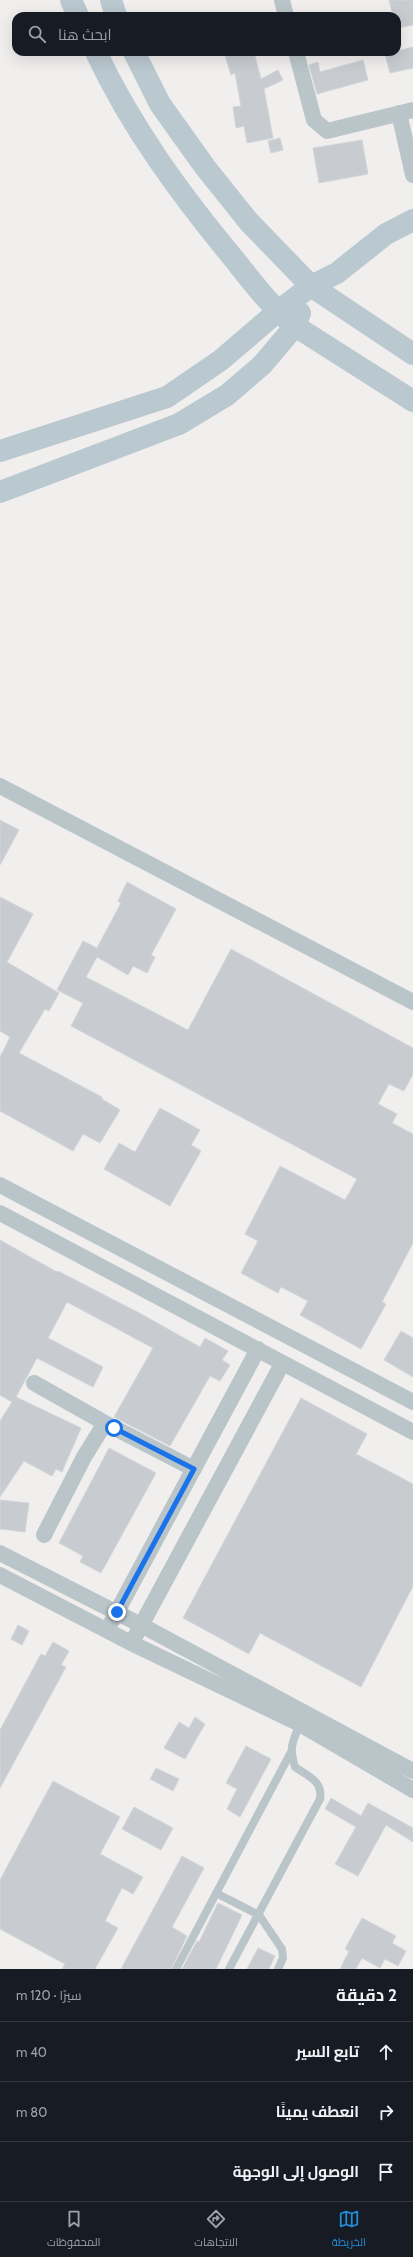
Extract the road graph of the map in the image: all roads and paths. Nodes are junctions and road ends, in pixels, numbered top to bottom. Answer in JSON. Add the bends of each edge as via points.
{"nodes":[{"id":1,"x":71,"y":0,"type":"edge"},
{"id":2,"x":111,"y":0,"type":"edge"},
{"id":3,"x":282,"y":0,"type":"edge"},
{"id":4,"x":76,"y":12,"type":"edge"},
{"id":5,"x":115,"y":12,"type":"edge"},
{"id":6,"x":285,"y":12,"type":"edge"},
{"id":7,"x":98,"y":56,"type":"edge"},
{"id":8,"x":136,"y":56,"type":"edge"},
{"id":9,"x":297,"y":56,"type":"edge"},
{"id":10,"x":406,"y":111,"type":"edge"},
{"id":11,"x":413,"y":175,"type":"edge"},
{"id":12,"x":413,"y":220,"type":"edge"},
{"id":13,"x":311,"y":286,"type":"junction"},
{"id":14,"x":277,"y":312,"type":"junction"},
{"id":15,"x":295,"y":326,"type":"junction"},
{"id":16,"x":413,"y":354,"type":"edge"},
{"id":17,"x":413,"y":401,"type":"edge"},
{"id":18,"x":0,"y":451,"type":"edge"},
{"id":19,"x":0,"y":492,"type":"edge"},
{"id":20,"x":0,"y":786,"type":"edge"},
{"id":21,"x":413,"y":1002,"type":"edge"},
{"id":22,"x":0,"y":1185,"type":"edge"},
{"id":23,"x":0,"y":1213,"type":"edge"},
{"id":24,"x":258,"y":1349,"type":"junction"},
{"id":25,"x":282,"y":1364,"type":"junction"},
{"id":26,"x":34,"y":1383,"type":"dead end"},
{"id":27,"x":413,"y":1402,"type":"edge"},
{"id":28,"x":104,"y":1423,"type":"junction"},
{"id":29,"x":413,"y":1432,"type":"edge"},
{"id":30,"x":194,"y":1469,"type":"junction"},
{"id":31,"x":44,"y":1535,"type":"dead end"},
{"id":32,"x":0,"y":1553,"type":"edge"},
{"id":33,"x":0,"y":1575,"type":"edge"},
{"id":34,"x":117,"y":1612,"type":"junction"},
{"id":35,"x":141,"y":1625,"type":"junction"},
{"id":36,"x":107,"y":1630,"type":"junction"},
{"id":37,"x":131,"y":1643,"type":"junction"},
{"id":38,"x":300,"y":1724,"type":"junction"},
{"id":39,"x":291,"y":1752,"type":"junction"},
{"id":40,"x":413,"y":1770,"type":"edge"},
{"id":41,"x":413,"y":1790,"type":"edge"},
{"id":42,"x":216,"y":1893,"type":"junction"},
{"id":43,"x":259,"y":1915,"type":"junction"},
{"id":44,"x":176,"y":1969,"type":"edge"},
{"id":45,"x":229,"y":1969,"type":"edge"},
{"id":46,"x":278,"y":1969,"type":"edge"}],
"edges":[{"from":1,"to":4,"type":"street"},
{"from":2,"to":5,"type":"street"},
{"from":3,"to":6,"type":"street"},
{"from":7,"to":14,"type":"street","via":[[155,155],[210,230]]},
{"from":8,"to":13,"type":"street","via":[[160,104],[205,167],[249,222]]},
{"from":9,"to":10,"type":"street","via":[[314,120],[327,131]]},
{"from":10,"to":11,"type":"street"},
{"from":12,"to":13,"type":"street","via":[[386,234],[336,273]]},
{"from":13,"to":14,"type":"street"},
{"from":13,"to":15,"type":"street"},
{"from":13,"to":16,"type":"street"},
{"from":14,"to":15,"type":"street"},
{"from":14,"to":18,"type":"street","via":[[221,360],[167,397]]},
{"from":15,"to":17,"type":"street"},
{"from":15,"to":19,"type":"street","via":[[262,364],[227,396],[179,424]]},
{"from":20,"to":21,"type":"street"},
{"from":22,"to":27,"type":"street"},
{"from":23,"to":24,"type":"street"},
{"from":24,"to":25,"type":"street"},
{"from":24,"to":30,"type":"street"},
{"from":25,"to":29,"type":"street"},
{"from":25,"to":35,"type":"street"},
{"from":26,"to":28,"type":"street"},
{"from":28,"to":30,"type":"street"},
{"from":28,"to":31,"type":"street"},
{"from":30,"to":34,"type":"street"},
{"from":32,"to":34,"type":"street"},
{"from":33,"to":36,"type":"street"},
{"from":34,"to":35,"type":"street"},
{"from":34,"to":36,"type":"street"},
{"from":35,"to":37,"type":"street"},
{"from":35,"to":40,"type":"street"},
{"from":36,"to":37,"type":"street"},
{"from":37,"to":38,"type":"street"},
{"from":38,"to":39,"type":"lane","via":[[290,1746]]},
{"from":38,"to":41,"type":"street"},
{"from":39,"to":42,"type":"lane"},
{"from":39,"to":43,"type":"lane","via":[[295,1767],[318,1782],[322,1790],[320,1799]]},
{"from":42,"to":43,"type":"lane"},
{"from":42,"to":44,"type":"lane"},
{"from":43,"to":45,"type":"lane"},
{"from":43,"to":46,"type":"lane","via":[[282,1949],[283,1958]]}]}
